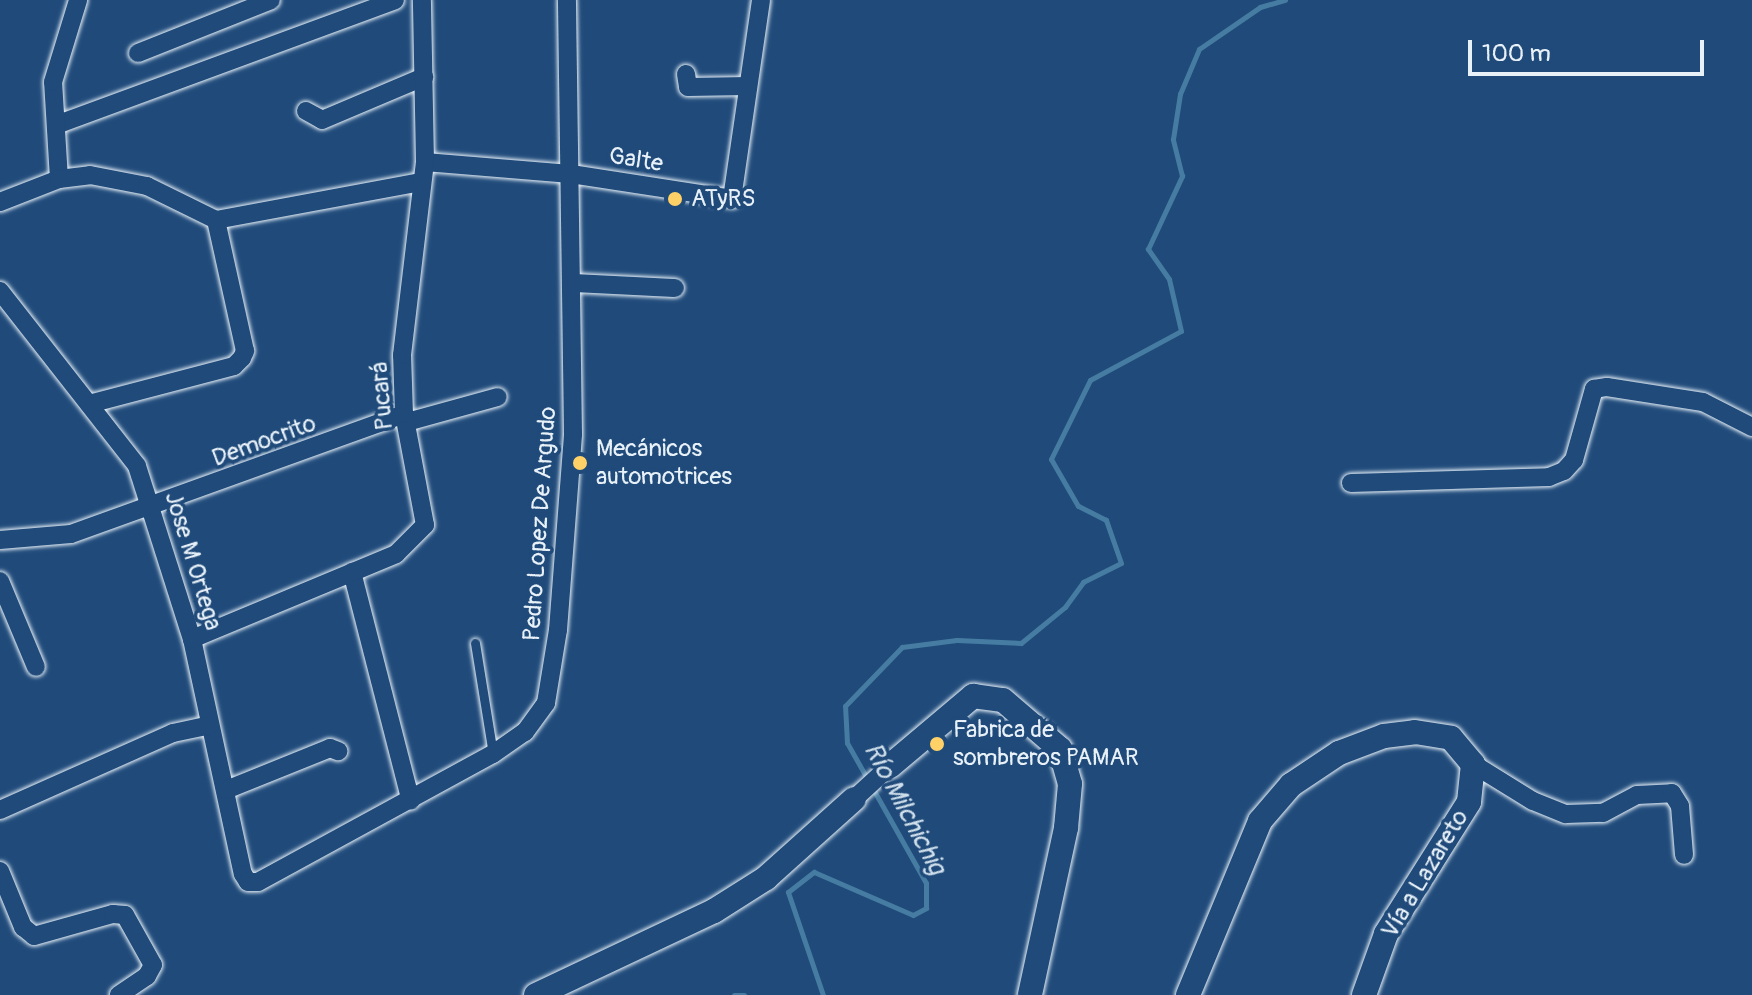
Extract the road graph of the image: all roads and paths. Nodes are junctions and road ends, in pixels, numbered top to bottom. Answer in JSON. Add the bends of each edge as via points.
{"nodes":[{"id":1,"x":78,"y":0,"type":"edge"},
{"id":2,"x":271,"y":0,"type":"edge"},
{"id":3,"x":395,"y":0,"type":"edge"},
{"id":4,"x":422,"y":0,"type":"edge"},
{"id":5,"x":567,"y":0,"type":"edge"},
{"id":6,"x":761,"y":0,"type":"edge"},
{"id":7,"x":138,"y":53,"type":"dead end"},
{"id":8,"x":686,"y":74,"type":"dead end"},
{"id":9,"x":424,"y":77,"type":"junction"},
{"id":10,"x":748,"y":86,"type":"junction"},
{"id":11,"x":306,"y":111,"type":"dead end"},
{"id":12,"x":56,"y":125,"type":"junction"},
{"id":13,"x":425,"y":162,"type":"junction"},
{"id":14,"x":571,"y":174,"type":"junction"},
{"id":15,"x":59,"y":179,"type":"junction"},
{"id":16,"x":422,"y":182,"type":"junction"},
{"id":17,"x":0,"y":202,"type":"edge"},
{"id":18,"x":216,"y":220,"type":"junction"},
{"id":19,"x":573,"y":283,"type":"junction"},
{"id":20,"x":675,"y":288,"type":"dead end"},
{"id":21,"x":0,"y":291,"type":"edge"},
{"id":22,"x":498,"y":397,"type":"dead end"},
{"id":23,"x":89,"y":404,"type":"junction"},
{"id":24,"x":406,"y":418,"type":"junction"},
{"id":25,"x":1752,"y":427,"type":"edge"},
{"id":26,"x":1351,"y":483,"type":"dead end"},
{"id":27,"x":153,"y":508,"type":"junction"},
{"id":28,"x":0,"y":540,"type":"edge"},
{"id":29,"x":352,"y":572,"type":"junction"},
{"id":30,"x":0,"y":581,"type":"edge"},
{"id":31,"x":192,"y":639,"type":"junction"},
{"id":32,"x":475,"y":643,"type":"dead end"},
{"id":33,"x":36,"y":667,"type":"dead end"},
{"id":34,"x":210,"y":725,"type":"junction"},
{"id":35,"x":338,"y":751,"type":"dead end"},
{"id":36,"x":493,"y":754,"type":"junction"},
{"id":37,"x":1473,"y":764,"type":"junction"},
{"id":38,"x":890,"y":766,"type":"joint"},
{"id":39,"x":226,"y":790,"type":"junction"},
{"id":40,"x":854,"y":799,"type":"joint"},
{"id":41,"x":411,"y":801,"type":"junction"},
{"id":42,"x":0,"y":810,"type":"edge"},
{"id":43,"x":1684,"y":855,"type":"dead end"},
{"id":44,"x":0,"y":871,"type":"edge"},
{"id":45,"x":253,"y":884,"type":"joint"},
{"id":46,"x":119,"y":995,"type":"edge"},
{"id":47,"x":536,"y":995,"type":"edge"},
{"id":48,"x":1030,"y":995,"type":"edge"},
{"id":49,"x":1188,"y":995,"type":"edge"},
{"id":50,"x":1364,"y":995,"type":"edge"}],
"edges":[{"from":1,"to":12,"type":"street","via":[[53,82]]},
{"from":2,"to":7,"type":"street"},
{"from":3,"to":12,"type":"street"},
{"from":4,"to":9,"type":"street","name":"Pucará"},
{"from":5,"to":14,"type":"street","name":"Pedro Lopez De Argudo"},
{"from":6,"to":10,"type":"street","name":"Galte"},
{"from":8,"to":10,"type":"street","via":[[688,87]]},
{"from":9,"to":11,"type":"street","via":[[322,120]]},
{"from":9,"to":13,"type":"street","name":"Pucará"},
{"from":10,"to":14,"type":"street","name":"Galte","via":[[732,199]]},
{"from":12,"to":15,"type":"street"},
{"from":13,"to":14,"type":"street","name":"Galte"},
{"from":13,"to":16,"type":"street","name":"Pucará"},
{"from":14,"to":19,"type":"street","name":"Pedro Lopez De Argudo"},
{"from":15,"to":17,"type":"street"},
{"from":15,"to":18,"type":"street","via":[[90,175],[147,186]]},
{"from":16,"to":18,"type":"street"},
{"from":16,"to":24,"type":"street","name":"Pucará","via":[[402,355]]},
{"from":18,"to":23,"type":"street","via":[[245,351],[242,358],[234,366]]},
{"from":19,"to":20,"type":"street"},
{"from":19,"to":36,"type":"street","name":"Pedro Lopez De Argudo","via":[[573,434],[550,687],[532,725]]},
{"from":21,"to":23,"type":"street","name":"Jose M Ortega"},
{"from":22,"to":24,"type":"street","name":"Democrito"},
{"from":23,"to":27,"type":"street","name":"Jose M Ortega","via":[[137,466]]},
{"from":24,"to":27,"type":"street","name":"Democrito"},
{"from":24,"to":29,"type":"street","name":"Pucará","via":[[425,525],[408,547]]},
{"from":25,"to":26,"type":"street","via":[[1703,402],[1607,387],[1594,389],[1574,460],[1549,477]]},
{"from":27,"to":28,"type":"street","name":"Democrito","via":[[71,534]]},
{"from":27,"to":31,"type":"street","name":"Jose M Ortega"},
{"from":29,"to":31,"type":"street","name":"Pucará"},
{"from":29,"to":41,"type":"street"},
{"from":30,"to":33,"type":"street"},
{"from":31,"to":34,"type":"street","name":"Jose M Ortega"},
{"from":32,"to":36,"type":"lane"},
{"from":34,"to":39,"type":"street","name":"Jose M Ortega"},
{"from":34,"to":42,"type":"street","via":[[173,733]]},
{"from":35,"to":39,"type":"street","via":[[330,748]]},
{"from":36,"to":41,"type":"street","name":"Pedro Lopez De Argudo"},
{"from":37,"to":43,"type":"street","via":[[1566,814],[1603,813],[1637,795],[1672,793],[1680,806]]},
{"from":37,"to":49,"type":"street","via":[[1451,738],[1394,733],[1352,746],[1291,785],[1260,821]]},
{"from":37,"to":50,"type":"street","name":"Vía a Lazareto","via":[[1469,802],[1386,934]]},
{"from":38,"to":40,"type":"street"},
{"from":38,"to":48,"type":"street","via":[[973,696],[1003,700],[1060,749],[1069,801]]},
{"from":39,"to":45,"type":"street","name":"Jose M Ortega","via":[[243,874]]},
{"from":40,"to":47,"type":"street","via":[[766,878],[714,911]]},
{"from":41,"to":45,"type":"street","name":"Pedro Lopez De Argudo"},
{"from":44,"to":46,"type":"street","via":[[23,927],[34,936],[125,915],[153,965],[147,976]]}]}
